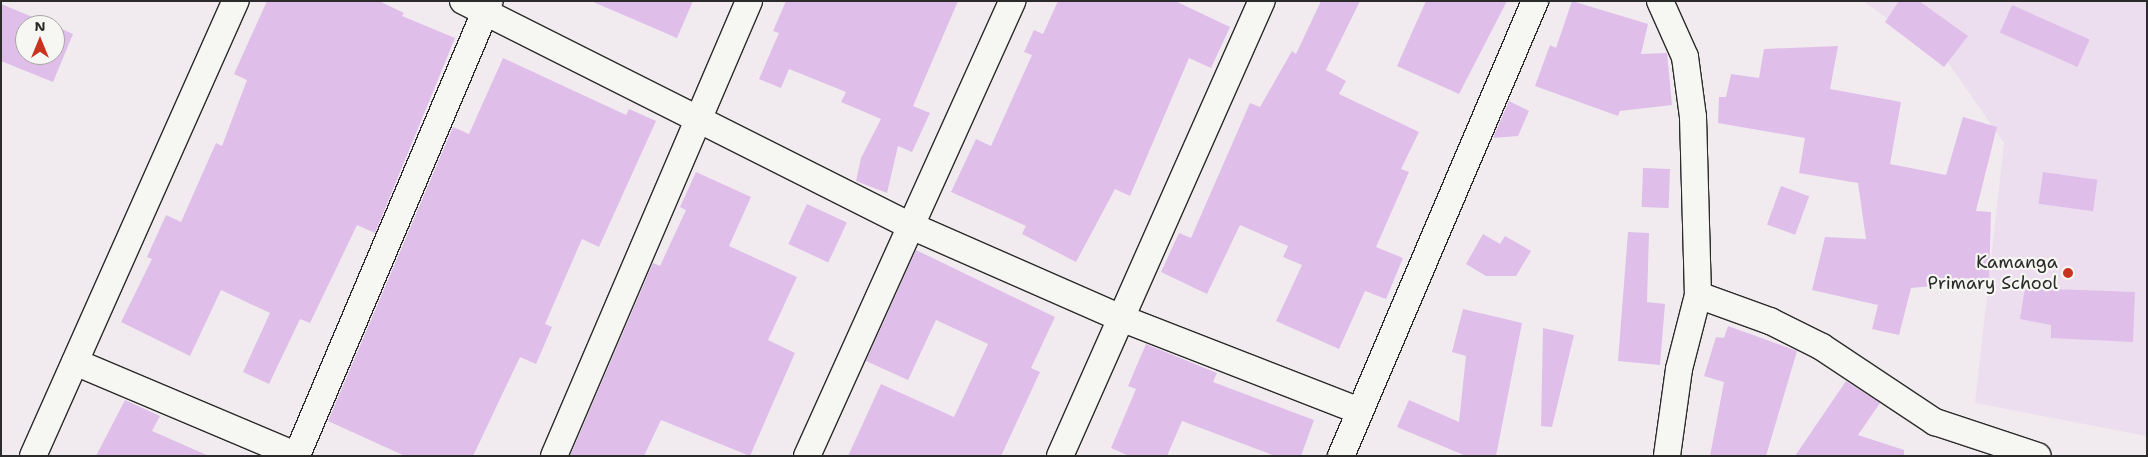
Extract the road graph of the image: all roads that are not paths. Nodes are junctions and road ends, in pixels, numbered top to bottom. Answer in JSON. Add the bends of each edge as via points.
{"nodes":[{"id":1,"x":236,"y":1,"type":"edge"},
{"id":2,"x":749,"y":1,"type":"edge"},
{"id":3,"x":1012,"y":1,"type":"edge"},
{"id":4,"x":1262,"y":1,"type":"edge"},
{"id":5,"x":1535,"y":1,"type":"edge"},
{"id":6,"x":1660,"y":1,"type":"edge"},
{"id":7,"x":480,"y":4,"type":"edge"},
{"id":8,"x":696,"y":116,"type":"junction"},
{"id":9,"x":909,"y":225,"type":"junction"},
{"id":10,"x":1698,"y":295,"type":"junction"},
{"id":11,"x":1121,"y":318,"type":"junction"},
{"id":12,"x":75,"y":362,"type":"junction"},
{"id":13,"x":1357,"y":410,"type":"junction"},
{"id":14,"x":33,"y":456,"type":"edge"},
{"id":15,"x":297,"y":456,"type":"edge"},
{"id":16,"x":554,"y":456,"type":"edge"},
{"id":17,"x":807,"y":456,"type":"edge"},
{"id":18,"x":1060,"y":456,"type":"edge"},
{"id":19,"x":1341,"y":456,"type":"edge"},
{"id":20,"x":1667,"y":456,"type":"edge"},
{"id":21,"x":2038,"y":456,"type":"edge"}],
"edges":[{"from":1,"to":12,"type":"street"},
{"from":2,"to":8,"type":"street"},
{"from":3,"to":9,"type":"street"},
{"from":4,"to":11,"type":"street"},
{"from":5,"to":13,"type":"street"},
{"from":6,"to":10,"type":"street","via":[[1685,57],[1691,100]]},
{"from":7,"to":8,"type":"street"},
{"from":7,"to":15,"type":"street"},
{"from":8,"to":9,"type":"street"},
{"from":8,"to":16,"type":"street"},
{"from":9,"to":11,"type":"street"},
{"from":9,"to":17,"type":"street"},
{"from":10,"to":20,"type":"street","via":[[1679,369]]},
{"from":10,"to":21,"type":"street","via":[[1770,321],[1822,347],[1935,422]]},
{"from":11,"to":13,"type":"street"},
{"from":11,"to":18,"type":"street"},
{"from":12,"to":14,"type":"street"},
{"from":12,"to":15,"type":"street"},
{"from":13,"to":19,"type":"street"}]}
